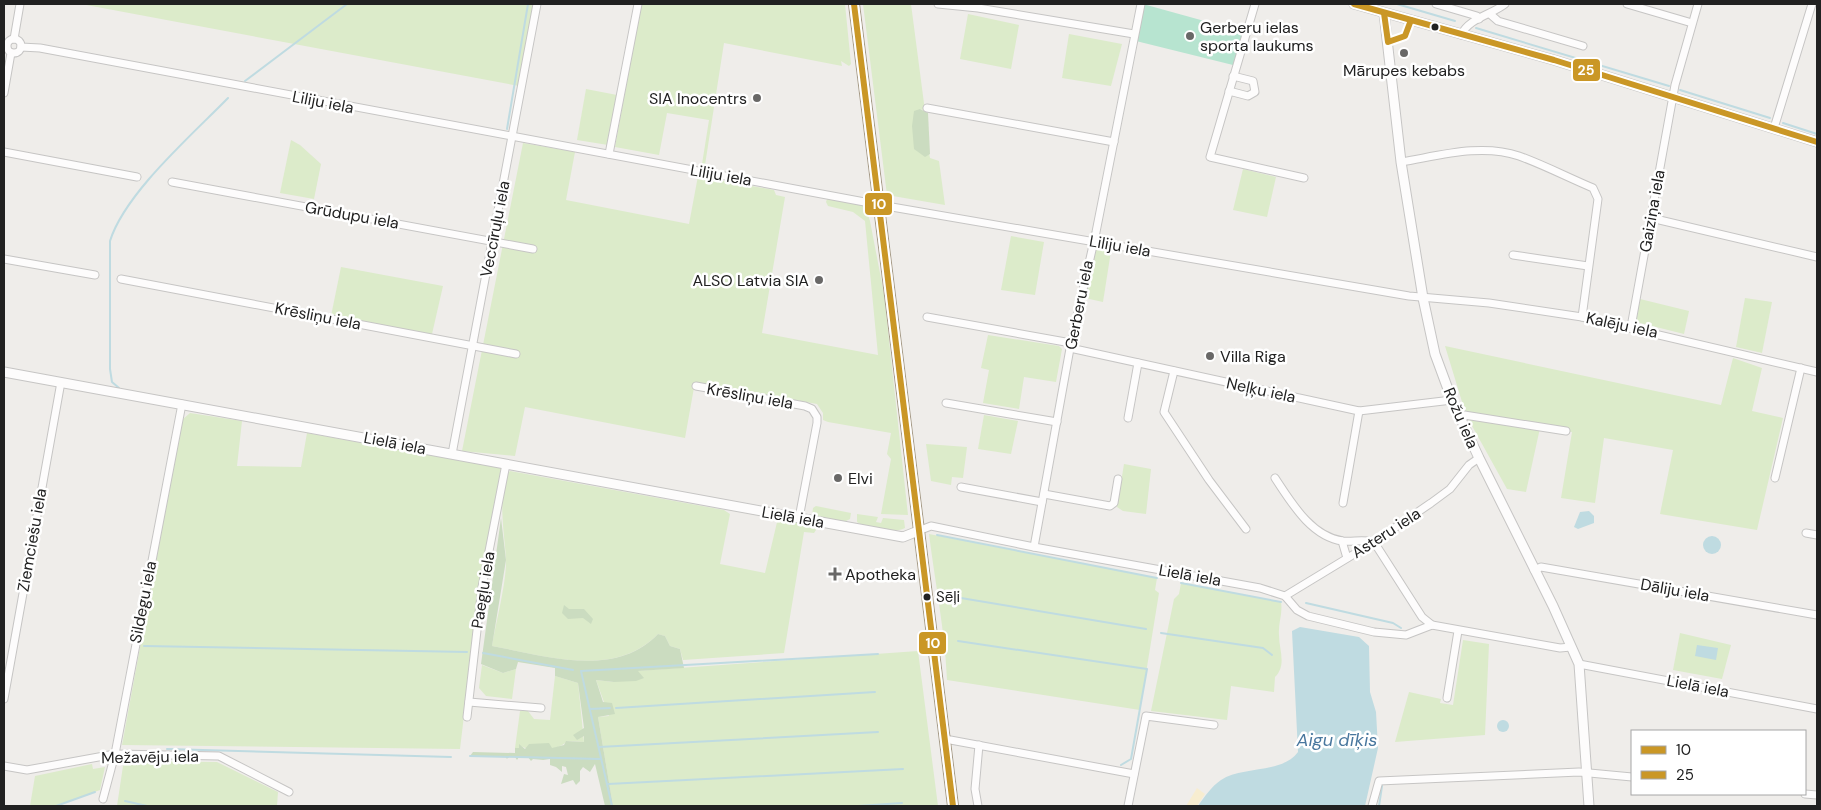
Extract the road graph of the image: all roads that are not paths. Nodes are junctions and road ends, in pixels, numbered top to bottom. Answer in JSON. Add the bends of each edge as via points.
{"nodes":[{"id":1,"x":20,"y":4,"type":"edge"},
{"id":2,"x":537,"y":4,"type":"edge"},
{"id":3,"x":638,"y":4,"type":"edge"},
{"id":4,"x":854,"y":4,"type":"edge"},
{"id":5,"x":938,"y":4,"type":"edge"},
{"id":6,"x":1141,"y":4,"type":"edge"},
{"id":7,"x":1255,"y":4,"type":"edge"},
{"id":8,"x":1354,"y":4,"type":"edge"},
{"id":9,"x":1436,"y":4,"type":"edge"},
{"id":10,"x":1505,"y":4,"type":"edge"},
{"id":11,"x":1628,"y":4,"type":"edge"},
{"id":12,"x":1698,"y":4,"type":"edge"},
{"id":13,"x":1812,"y":4,"type":"edge"},
{"id":14,"x":1459,"y":11,"type":"junction"},
{"id":15,"x":1384,"y":13,"type":"junction"},
{"id":16,"x":1490,"y":14,"type":"junction"},
{"id":17,"x":1479,"y":19,"type":"junction"},
{"id":18,"x":1692,"y":23,"type":"junction"},
{"id":19,"x":1463,"y":30,"type":"junction"},
{"id":20,"x":1134,"y":34,"type":"junction"},
{"id":21,"x":14,"y":38,"type":"junction"},
{"id":22,"x":1583,"y":46,"type":"dead end"},
{"id":23,"x":21,"y":47,"type":"junction"},
{"id":24,"x":7,"y":49,"type":"edge"},
{"id":25,"x":1233,"y":76,"type":"junction"},
{"id":26,"x":1229,"y":90,"type":"junction"},
{"id":27,"x":4,"y":93,"type":"edge"},
{"id":28,"x":1673,"y":96,"type":"junction"},
{"id":29,"x":927,"y":108,"type":"dead end"},
{"id":30,"x":1774,"y":128,"type":"junction"},
{"id":31,"x":513,"y":137,"type":"junction"},
{"id":32,"x":1114,"y":142,"type":"junction"},
{"id":33,"x":1817,"y":142,"type":"edge"},
{"id":34,"x":4,"y":152,"type":"edge"},
{"id":35,"x":609,"y":154,"type":"junction"},
{"id":36,"x":1401,"y":162,"type":"junction"},
{"id":37,"x":137,"y":177,"type":"dead end"},
{"id":38,"x":1304,"y":178,"type":"dead end"},
{"id":39,"x":172,"y":182,"type":"dead end"},
{"id":40,"x":878,"y":204,"type":"junction"},
{"id":41,"x":1651,"y":218,"type":"junction"},
{"id":42,"x":493,"y":242,"type":"junction"},
{"id":43,"x":1093,"y":242,"type":"junction"},
{"id":44,"x":533,"y":249,"type":"dead end"},
{"id":45,"x":1513,"y":255,"type":"dead end"},
{"id":46,"x":1817,"y":257,"type":"edge"},
{"id":47,"x":4,"y":259,"type":"edge"},
{"id":48,"x":1588,"y":266,"type":"junction"},
{"id":49,"x":95,"y":275,"type":"dead end"},
{"id":50,"x":121,"y":279,"type":"dead end"},
{"id":51,"x":1423,"y":298,"type":"junction"},
{"id":52,"x":928,"y":317,"type":"dead end"},
{"id":53,"x":1582,"y":317,"type":"junction"},
{"id":54,"x":1631,"y":327,"type":"junction"},
{"id":55,"x":473,"y":345,"type":"junction"},
{"id":56,"x":1071,"y":346,"type":"junction"},
{"id":57,"x":516,"y":354,"type":"dead end"},
{"id":58,"x":1138,"y":363,"type":"junction"},
{"id":59,"x":1801,"y":368,"type":"junction"},
{"id":60,"x":1174,"y":371,"type":"junction"},
{"id":61,"x":4,"y":372,"type":"edge"},
{"id":62,"x":1817,"y":372,"type":"edge"},
{"id":63,"x":61,"y":382,"type":"junction"},
{"id":64,"x":696,"y":386,"type":"dead end"},
{"id":65,"x":1452,"y":400,"type":"junction"},
{"id":66,"x":946,"y":403,"type":"dead end"},
{"id":67,"x":182,"y":404,"type":"junction"},
{"id":68,"x":1359,"y":412,"type":"junction"},
{"id":69,"x":1458,"y":414,"type":"junction"},
{"id":70,"x":1128,"y":418,"type":"dead end"},
{"id":71,"x":1057,"y":422,"type":"junction"},
{"id":72,"x":1566,"y":431,"type":"dead end"},
{"id":73,"x":452,"y":454,"type":"junction"},
{"id":74,"x":1479,"y":458,"type":"junction"},
{"id":75,"x":506,"y":464,"type":"junction"},
{"id":76,"x":1275,"y":478,"type":"dead end"},
{"id":77,"x":1775,"y":478,"type":"dead end"},
{"id":78,"x":1118,"y":480,"type":"dead end"},
{"id":79,"x":961,"y":486,"type":"dead end"},
{"id":80,"x":1044,"y":494,"type":"junction"},
{"id":81,"x":1042,"y":502,"type":"junction"},
{"id":82,"x":1343,"y":503,"type":"dead end"},
{"id":83,"x":799,"y":518,"type":"junction"},
{"id":84,"x":1246,"y":529,"type":"dead end"},
{"id":85,"x":918,"y":531,"type":"junction"},
{"id":86,"x":1806,"y":532,"type":"dead end"},
{"id":87,"x":1817,"y":535,"type":"edge"},
{"id":88,"x":1342,"y":541,"type":"junction"},
{"id":89,"x":1374,"y":542,"type":"junction"},
{"id":90,"x":1034,"y":547,"type":"junction"},
{"id":91,"x":1347,"y":558,"type":"junction"},
{"id":92,"x":1534,"y":570,"type":"junction"},
{"id":93,"x":1285,"y":596,"type":"junction"},
{"id":94,"x":1817,"y":615,"type":"edge"},
{"id":95,"x":1432,"y":626,"type":"junction"},
{"id":96,"x":1458,"y":631,"type":"junction"},
{"id":97,"x":1571,"y":647,"type":"junction"},
{"id":98,"x":1579,"y":664,"type":"junction"},
{"id":99,"x":1447,"y":698,"type":"dead end"},
{"id":100,"x":4,"y":699,"type":"edge"},
{"id":101,"x":469,"y":702,"type":"junction"},
{"id":102,"x":541,"y":708,"type":"dead end"},
{"id":103,"x":1817,"y":709,"type":"edge"},
{"id":104,"x":467,"y":717,"type":"dead end"},
{"id":105,"x":1214,"y":725,"type":"dead end"},
{"id":106,"x":945,"y":739,"type":"junction"},
{"id":107,"x":979,"y":745,"type":"junction"},
{"id":108,"x":115,"y":754,"type":"junction"},
{"id":109,"x":4,"y":766,"type":"edge"},
{"id":110,"x":1585,"y":773,"type":"junction"},
{"id":111,"x":1134,"y":774,"type":"junction"},
{"id":112,"x":1631,"y":777,"type":"edge"},
{"id":113,"x":289,"y":792,"type":"dead end"},
{"id":114,"x":103,"y":799,"type":"dead end"},
{"id":115,"x":953,"y":806,"type":"edge"},
{"id":116,"x":978,"y":806,"type":"edge"},
{"id":117,"x":1128,"y":806,"type":"edge"},
{"id":118,"x":1372,"y":806,"type":"edge"},
{"id":119,"x":1589,"y":806,"type":"edge"}],
"edges":[{"from":1,"to":21,"type":"street"},
{"from":2,"to":31,"type":"street","name":"Veccīruļu iela"},
{"from":3,"to":35,"type":"street"},
{"from":4,"to":40,"type":"main road"},
{"from":5,"to":20,"type":"street"},
{"from":6,"to":20,"type":"street","name":"Gerberu iela"},
{"from":7,"to":25,"type":"street"},
{"from":8,"to":15,"type":"street"},
{"from":9,"to":14,"type":"street"},
{"from":10,"to":16,"type":"street"},
{"from":11,"to":18,"type":"street"},
{"from":12,"to":18,"type":"street","name":"Gaiziņa iela"},
{"from":13,"to":30,"type":"street"},
{"from":14,"to":17,"type":"street"},
{"from":14,"to":19,"type":"street"},
{"from":15,"to":19,"type":"street"},
{"from":15,"to":36,"type":"street","name":"Rožu iela"},
{"from":16,"to":17,"type":"street"},
{"from":16,"to":22,"type":"street","via":[[1498,21]]},
{"from":17,"to":19,"type":"street"},
{"from":18,"to":28,"type":"street","name":"Gaiziņa iela"},
{"from":19,"to":28,"type":"street"},
{"from":20,"to":32,"type":"street","name":"Gerberu iela"},
{"from":21,"to":23,"type":"street"},
{"from":21,"to":24,"type":"street","via":[[8,41]]},
{"from":23,"to":24,"type":"street","via":[[16,52]]},
{"from":23,"to":31,"type":"street","name":"Liliju iela"},
{"from":24,"to":27,"type":"street"},
{"from":25,"to":26,"type":"street"},
{"from":25,"to":26,"type":"street","via":[[1253,81],[1255,92],[1248,96]]},
{"from":26,"to":38,"type":"street","via":[[1210,157]]},
{"from":28,"to":30,"type":"street"},
{"from":28,"to":41,"type":"street","name":"Gaiziņa iela"},
{"from":29,"to":32,"type":"street"},
{"from":30,"to":33,"type":"street"},
{"from":31,"to":35,"type":"street","name":"Liliju iela"},
{"from":31,"to":42,"type":"street","name":"Veccīruļu iela"},
{"from":32,"to":43,"type":"street","name":"Gerberu iela"},
{"from":34,"to":37,"type":"street"},
{"from":35,"to":40,"type":"street","name":"Liliju iela"},
{"from":36,"to":48,"type":"street","via":[[1482,151],[1517,156],[1593,188],[1598,199]]},
{"from":36,"to":51,"type":"street","name":"Rožu iela"},
{"from":39,"to":42,"type":"street","name":"Grūdupu iela"},
{"from":40,"to":43,"type":"street","name":"Liliju iela"},
{"from":40,"to":85,"type":"main road"},
{"from":41,"to":46,"type":"street"},
{"from":41,"to":54,"type":"street","name":"Gaiziņa iela"},
{"from":42,"to":44,"type":"street","name":"Grūdupu iela"},
{"from":42,"to":55,"type":"street","name":"Veccīruļu iela"},
{"from":43,"to":51,"type":"street","name":"Liliju iela"},
{"from":43,"to":56,"type":"street","name":"Gerberu iela"},
{"from":45,"to":48,"type":"street"},
{"from":47,"to":49,"type":"street"},
{"from":48,"to":53,"type":"street"},
{"from":50,"to":55,"type":"street","name":"Krēsliņu iela"},
{"from":51,"to":53,"type":"street","name":"Kalēju iela","via":[[1489,303]]},
{"from":51,"to":65,"type":"street","name":"Rožu iela","via":[[1436,354]]},
{"from":52,"to":56,"type":"street","name":"Neļķu iela"},
{"from":53,"to":54,"type":"street","name":"Kalēju iela"},
{"from":54,"to":59,"type":"street","name":"Kalēju iela"},
{"from":55,"to":57,"type":"street","name":"Krēsliņu iela"},
{"from":55,"to":73,"type":"street","name":"Veccīruļu iela"},
{"from":56,"to":58,"type":"street","name":"Neļķu iela"},
{"from":56,"to":71,"type":"street","name":"Gerberu iela"},
{"from":58,"to":60,"type":"street","name":"Neļķu iela"},
{"from":58,"to":70,"type":"street"},
{"from":59,"to":62,"type":"street","name":"Kalēju iela"},
{"from":59,"to":77,"type":"street"},
{"from":60,"to":68,"type":"street","name":"Neļķu iela"},
{"from":60,"to":84,"type":"street","via":[[1164,412]]},
{"from":61,"to":63,"type":"street","name":"Lielā iela"},
{"from":63,"to":67,"type":"street","name":"Lielā iela"},
{"from":63,"to":100,"type":"street","name":"Ziemciešu iela"},
{"from":64,"to":83,"type":"street","name":"Krēsliņu iela","via":[[805,406],[817,416]]},
{"from":65,"to":68,"type":"street","name":"Neļķu iela"},
{"from":65,"to":69,"type":"street","name":"Rožu iela"},
{"from":66,"to":71,"type":"street"},
{"from":67,"to":73,"type":"street","name":"Lielā iela"},
{"from":67,"to":108,"type":"street","name":"Sildegu iela"},
{"from":68,"to":82,"type":"street"},
{"from":69,"to":72,"type":"street"},
{"from":69,"to":74,"type":"street","name":"Rožu iela"},
{"from":71,"to":80,"type":"street","name":"Gerberu iela"},
{"from":73,"to":75,"type":"street","name":"Lielā iela"},
{"from":74,"to":89,"type":"street","name":"Asteru iela","via":[[1450,489]]},
{"from":74,"to":92,"type":"street","name":"Rožu iela"},
{"from":75,"to":83,"type":"street","name":"Lielā iela"},
{"from":75,"to":101,"type":"street","name":"Paegļu iela","via":[[482,587]]},
{"from":76,"to":88,"type":"street","via":[[1297,510],[1313,526]]},
{"from":78,"to":80,"type":"street","via":[[1114,503],[1110,506]]},
{"from":79,"to":81,"type":"street"},
{"from":80,"to":81,"type":"street","name":"Gerberu iela"},
{"from":81,"to":90,"type":"street","name":"Gerberu iela"},
{"from":83,"to":85,"type":"street","name":"Lielā iela","via":[[903,537]]},
{"from":85,"to":90,"type":"street","name":"Lielā iela","via":[[930,526]]},
{"from":85,"to":106,"type":"main road"},
{"from":86,"to":87,"type":"street"},
{"from":88,"to":89,"type":"street"},
{"from":88,"to":91,"type":"street"},
{"from":89,"to":91,"type":"street","name":"Asteru iela"},
{"from":89,"to":95,"type":"street","via":[[1422,617]]},
{"from":90,"to":93,"type":"street","name":"Lielā iela","via":[[1260,588]]},
{"from":91,"to":93,"type":"street","name":"Asteru iela"},
{"from":92,"to":94,"type":"street","name":"Dāliju iela","via":[[1542,567]]},
{"from":92,"to":97,"type":"street","name":"Rožu iela"},
{"from":93,"to":95,"type":"street","name":"Lielā iela","via":[[1308,616],[1374,632],[1406,635]]},
{"from":95,"to":96,"type":"street","name":"Lielā iela"},
{"from":96,"to":97,"type":"street","name":"Lielā iela","via":[[1560,648]]},
{"from":96,"to":99,"type":"street"},
{"from":97,"to":98,"type":"street","name":"Rožu iela"},
{"from":98,"to":103,"type":"street","name":"Lielā iela"},
{"from":98,"to":110,"type":"street","name":"Rožu iela"},
{"from":101,"to":102,"type":"street"},
{"from":101,"to":104,"type":"street","name":"Paegļu iela"},
{"from":105,"to":111,"type":"street","via":[[1146,716]]},
{"from":106,"to":107,"type":"street"},
{"from":106,"to":115,"type":"main road"},
{"from":107,"to":111,"type":"street"},
{"from":107,"to":116,"type":"street","via":[[975,789]]},
{"from":108,"to":109,"type":"street","name":"Mežavēju iela","via":[[27,770]]},
{"from":108,"to":113,"type":"street","name":"Mežavēju iela","via":[[219,756]]},
{"from":108,"to":114,"type":"street","name":"Sildegu iela"},
{"from":110,"to":112,"type":"street"},
{"from":110,"to":118,"type":"street","via":[[1379,781]]},
{"from":110,"to":119,"type":"street","name":"Rožu iela"},
{"from":111,"to":117,"type":"street"}]}
